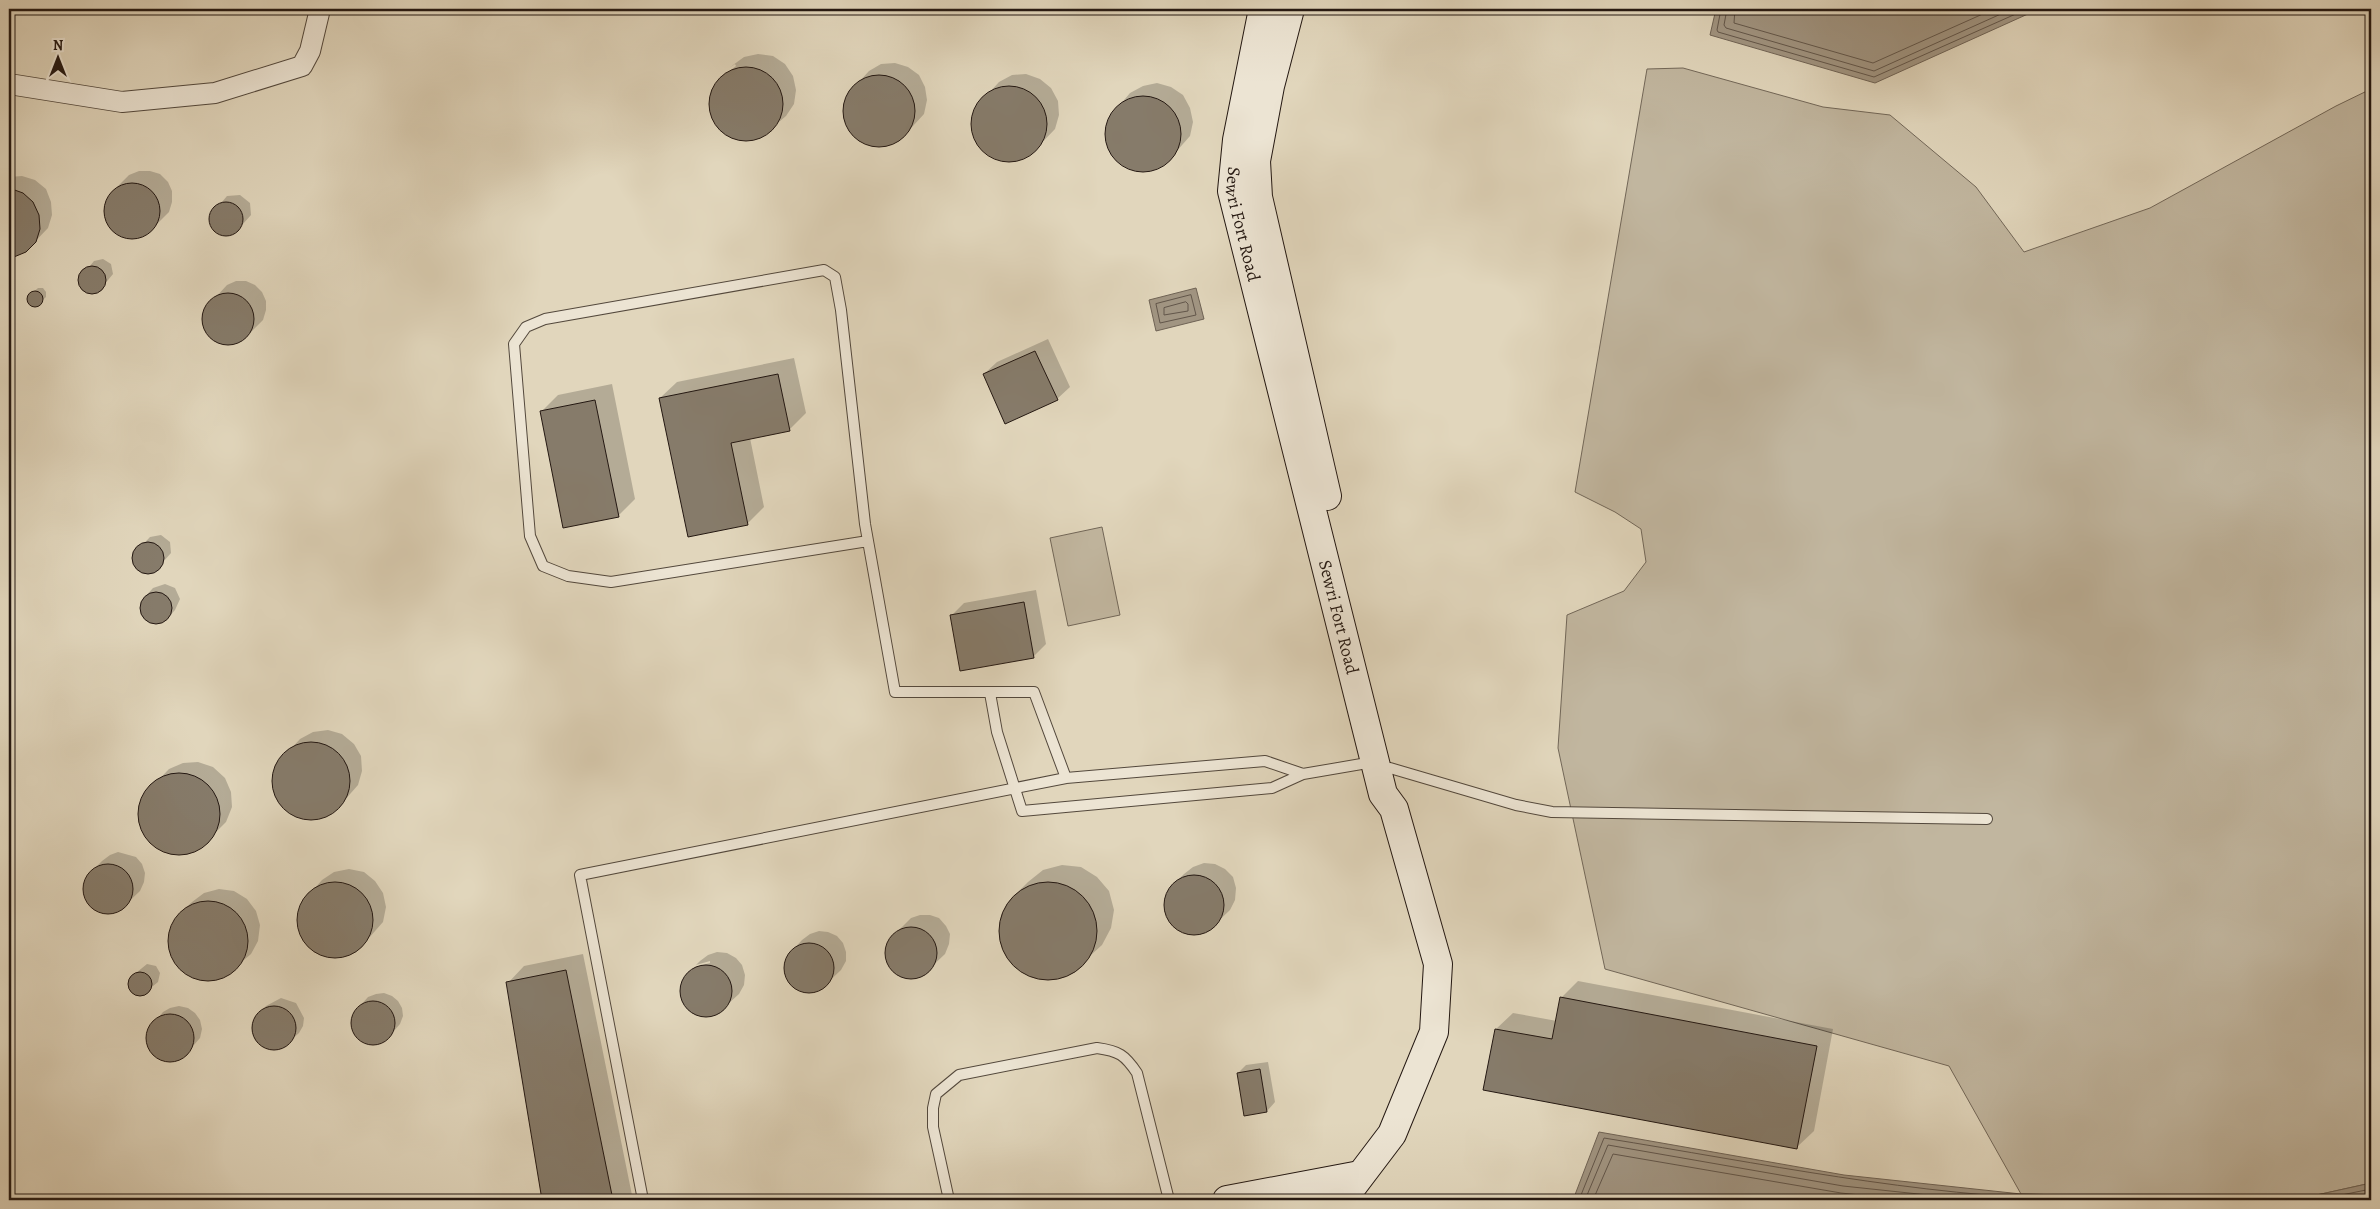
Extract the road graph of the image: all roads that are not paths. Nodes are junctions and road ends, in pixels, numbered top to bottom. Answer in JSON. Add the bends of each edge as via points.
{"nodes":[{"id":1,"x":320,"y":9,"type":"edge"},
{"id":2,"x":1264,"y":9,"type":"edge"},
{"id":3,"x":1290,"y":9,"type":"edge"},
{"id":4,"x":9,"y":84,"type":"edge"},
{"id":5,"x":1273,"y":312,"type":"junction"},
{"id":6,"x":868,"y":541,"type":"junction"},
{"id":7,"x":990,"y":693,"type":"junction"},
{"id":8,"x":1382,"y":765,"type":"junction"},
{"id":9,"x":1303,"y":774,"type":"junction"},
{"id":10,"x":1066,"y":778,"type":"junction"},
{"id":11,"x":1015,"y":788,"type":"junction"},
{"id":12,"x":1986,"y":819,"type":"dead end"},
{"id":13,"x":1360,"y":1175,"type":"junction"},
{"id":14,"x":643,"y":1200,"type":"edge"},
{"id":15,"x":949,"y":1200,"type":"edge"},
{"id":16,"x":1169,"y":1200,"type":"edge"},
{"id":17,"x":1227,"y":1200,"type":"edge"},
{"id":18,"x":1342,"y":1200,"type":"edge"}],
"edges":[{"from":1,"to":4,"type":"street","via":[[310,51],[302,66],[215,92],[122,102]]},
{"from":2,"to":5,"type":"street","name":"Sewri Fort Road","via":[[1237,140],[1232,191]]},
{"from":3,"to":5,"type":"street","via":[[1270,86],[1256,161]]},
{"from":5,"to":8,"type":"street","name":"Sewri Fort Road"},
{"from":6,"to":6,"type":"lane","via":[[611,582],[568,576],[543,566],[530,536],[514,344],[526,327],[545,319],[824,270],[835,277],[841,310]]},
{"from":6,"to":7,"type":"lane","via":[[895,692]]},
{"from":7,"to":10,"type":"lane","via":[[1034,692]]},
{"from":7,"to":11,"type":"lane","via":[[997,732]]},
{"from":8,"to":9,"type":"lane"},
{"from":8,"to":12,"type":"lane","via":[[1516,805],[1552,812]]},
{"from":8,"to":13,"type":"street","name":"Sewri Fort Road","via":[[1383,796],[1394,809],[1438,964],[1434,1032],[1392,1134]]},
{"from":9,"to":10,"type":"lane","via":[[1265,761]]},
{"from":9,"to":11,"type":"lane","via":[[1272,788],[1022,811]]},
{"from":10,"to":11,"type":"lane"},
{"from":11,"to":14,"type":"lane","via":[[580,876]]},
{"from":13,"to":17,"type":"street"},
{"from":13,"to":18,"type":"street","name":"Sewri Fort Road"},
{"from":15,"to":16,"type":"lane","via":[[933,1128],[936,1094],[959,1075],[1097,1048],[1113,1050],[1127,1058],[1136,1073]]}]}
